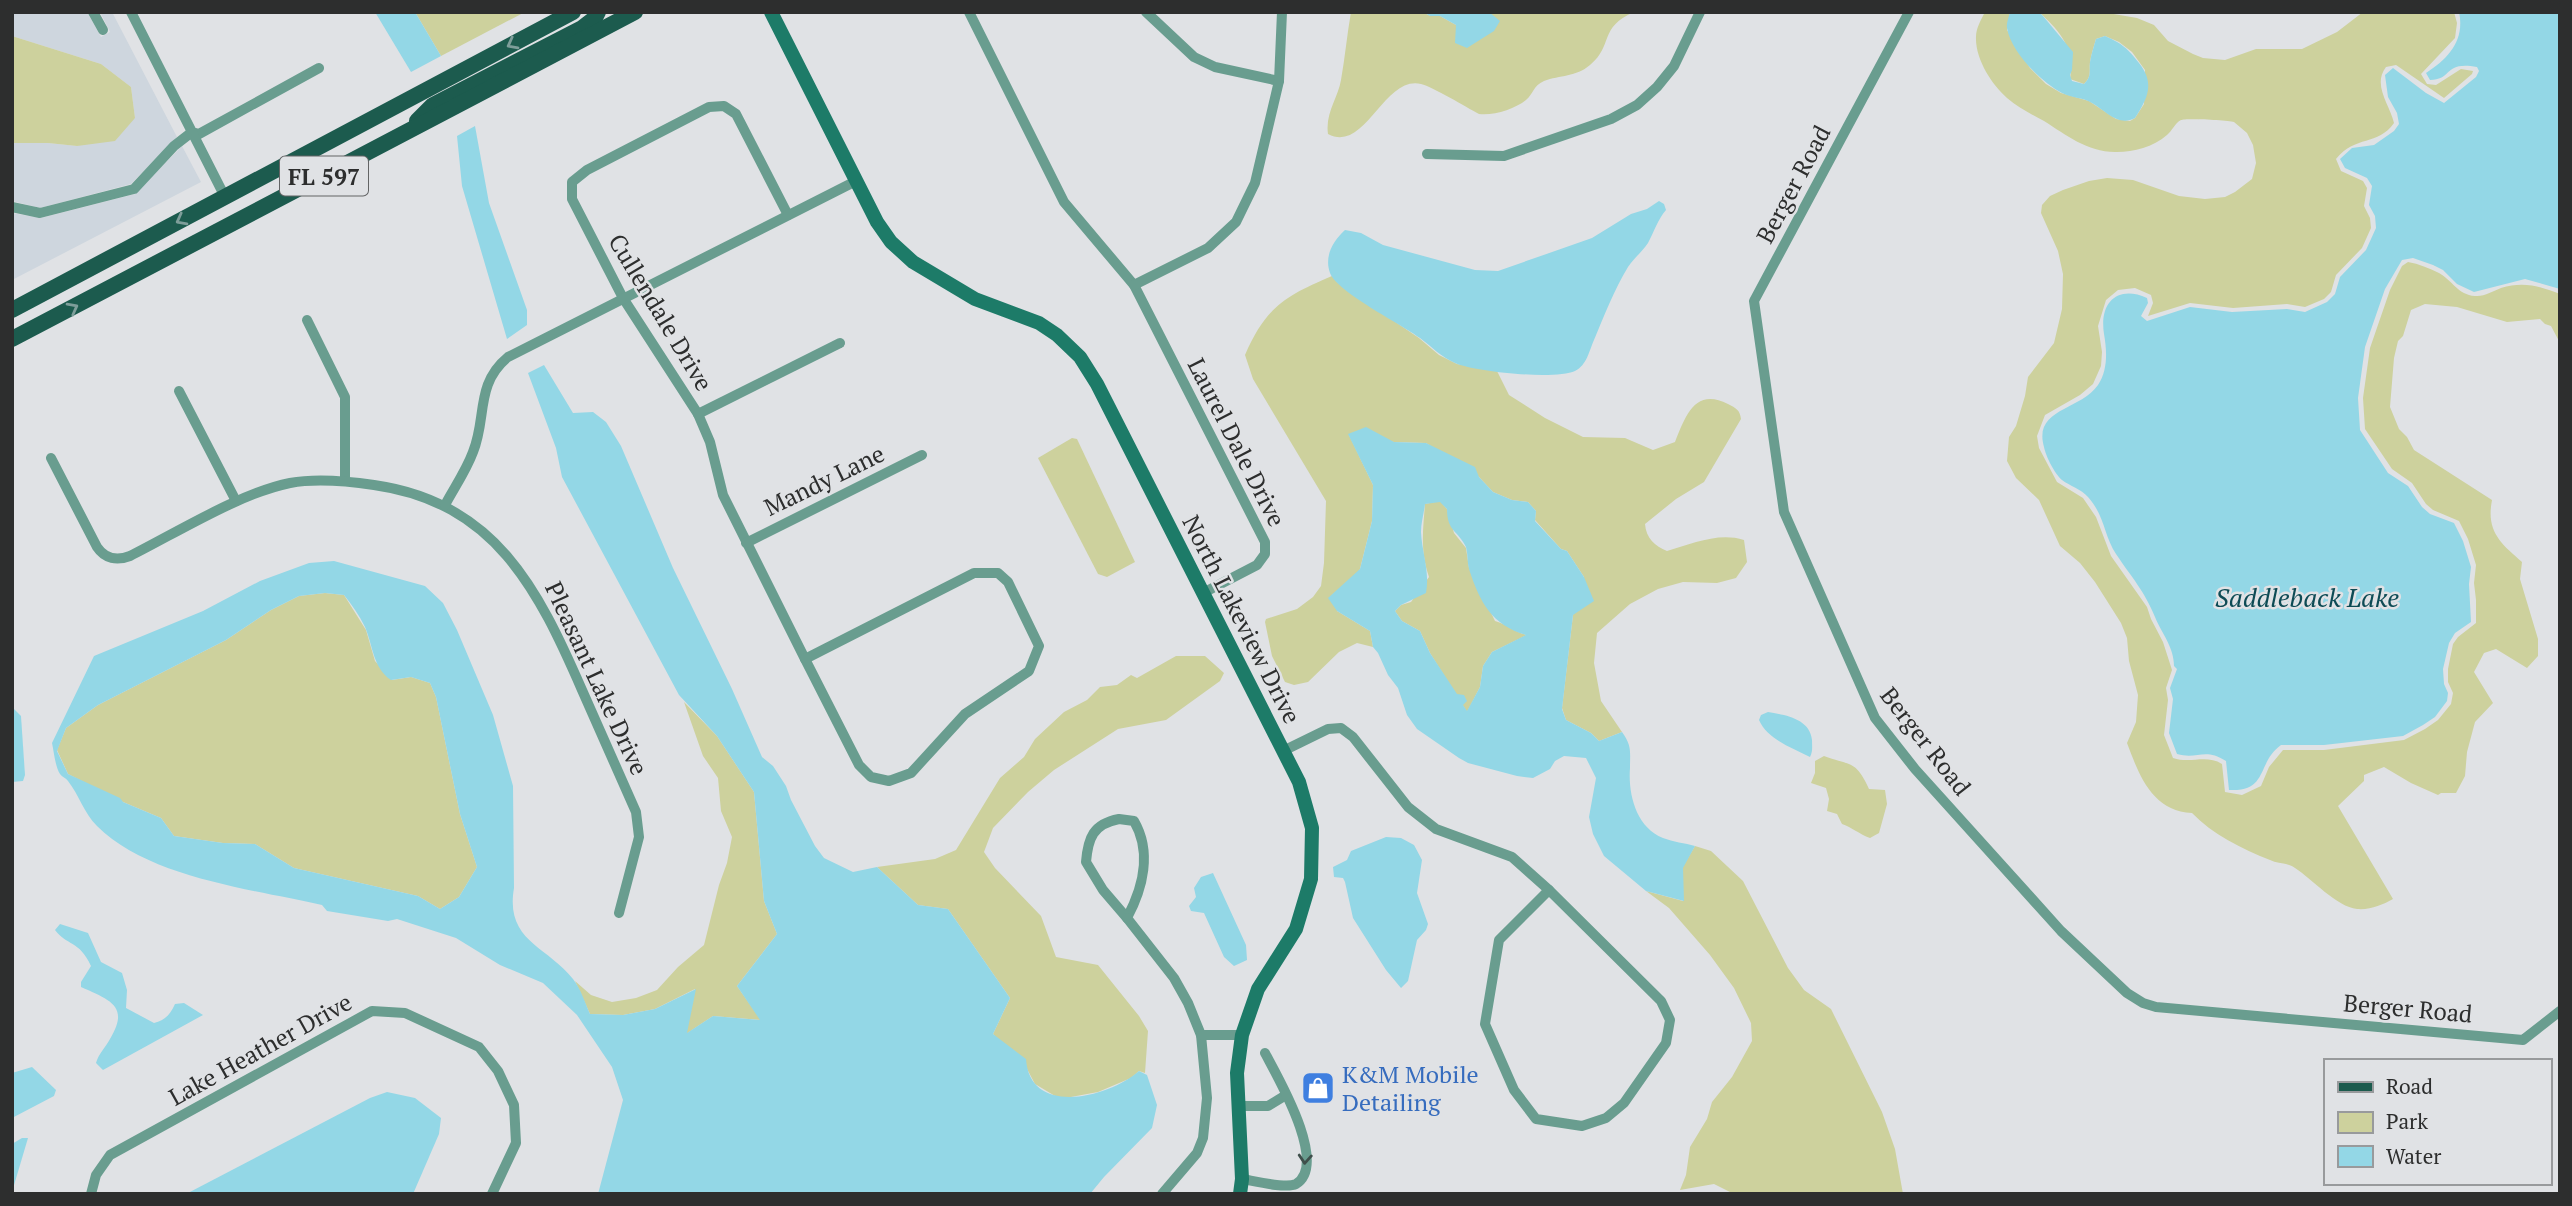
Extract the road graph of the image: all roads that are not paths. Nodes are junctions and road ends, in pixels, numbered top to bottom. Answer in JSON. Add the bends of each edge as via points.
{"nodes":[{"id":1,"x":93,"y":12,"type":"edge"},
{"id":2,"x":131,"y":12,"type":"edge"},
{"id":3,"x":573,"y":12,"type":"edge"},
{"id":4,"x":598,"y":12,"type":"edge"},
{"id":5,"x":635,"y":12,"type":"edge"},
{"id":6,"x":771,"y":12,"type":"edge"},
{"id":7,"x":969,"y":12,"type":"edge"},
{"id":8,"x":1146,"y":12,"type":"edge"},
{"id":9,"x":1282,"y":12,"type":"edge"},
{"id":10,"x":1700,"y":12,"type":"edge"},
{"id":11,"x":1909,"y":12,"type":"edge"},
{"id":12,"x":103,"y":30,"type":"dead end"},
{"id":13,"x":319,"y":68,"type":"dead end"},
{"id":14,"x":1279,"y":80,"type":"junction"},
{"id":15,"x":192,"y":132,"type":"junction"},
{"id":16,"x":402,"y":135,"type":"junction"},
{"id":17,"x":1427,"y":154,"type":"dead end"},
{"id":18,"x":856,"y":181,"type":"junction"},
{"id":19,"x":225,"y":197,"type":"junction"},
{"id":20,"x":12,"y":207,"type":"edge"},
{"id":21,"x":788,"y":215,"type":"junction"},
{"id":22,"x":1134,"y":285,"type":"junction"},
{"id":23,"x":622,"y":298,"type":"junction"},
{"id":24,"x":12,"y":310,"type":"edge"},
{"id":25,"x":307,"y":320,"type":"dead end"},
{"id":26,"x":12,"y":340,"type":"edge"},
{"id":27,"x":840,"y":343,"type":"dead end"},
{"id":28,"x":179,"y":391,"type":"dead end"},
{"id":29,"x":698,"y":414,"type":"junction"},
{"id":30,"x":922,"y":455,"type":"dead end"},
{"id":31,"x":51,"y":458,"type":"dead end"},
{"id":32,"x":345,"y":480,"type":"junction"},
{"id":33,"x":236,"y":501,"type":"junction"},
{"id":34,"x":445,"y":506,"type":"junction"},
{"id":35,"x":746,"y":542,"type":"junction"},
{"id":36,"x":1203,"y":593,"type":"junction"},
{"id":37,"x":805,"y":659,"type":"junction"},
{"id":38,"x":1283,"y":751,"type":"junction"},
{"id":39,"x":1549,"y":890,"type":"junction"},
{"id":40,"x":619,"y":913,"type":"dead end"},
{"id":41,"x":1127,"y":918,"type":"junction"},
{"id":42,"x":2560,"y":1011,"type":"edge"},
{"id":43,"x":1201,"y":1035,"type":"junction"},
{"id":44,"x":1242,"y":1035,"type":"junction"},
{"id":45,"x":1265,"y":1053,"type":"dead end"},
{"id":46,"x":1286,"y":1095,"type":"junction"},
{"id":47,"x":1239,"y":1106,"type":"junction"},
{"id":48,"x":1241,"y":1186,"type":"edge"},
{"id":49,"x":91,"y":1194,"type":"edge"},
{"id":50,"x":492,"y":1194,"type":"edge"},
{"id":51,"x":1162,"y":1194,"type":"edge"}],
"edges":[{"from":1,"to":12,"type":"street"},
{"from":2,"to":15,"type":"street"},
{"from":3,"to":19,"type":"main road","number":"FL 597","one_way":true},
{"from":4,"to":16,"type":"main road","via":[[582,28],[433,106]]},
{"from":5,"to":16,"type":"main road","number":"FL 597"},
{"from":6,"to":18,"type":"street","name":"North Lakeview Drive"},
{"from":7,"to":22,"type":"street","name":"Laurel Dale Drive","via":[[1064,202]]},
{"from":8,"to":14,"type":"street","via":[[1194,57]]},
{"from":9,"to":14,"type":"street"},
{"from":10,"to":17,"type":"street","via":[[1674,66],[1657,87],[1612,119],[1504,156]]},
{"from":11,"to":42,"type":"street","name":"Berger Road","via":[[1754,301],[1784,512],[1870,711],[1915,769],[2061,931],[2143,1003],[2523,1040]]},
{"from":13,"to":15,"type":"street","via":[[199,134]]},
{"from":14,"to":22,"type":"street","via":[[1255,183],[1236,222],[1208,248]]},
{"from":15,"to":19,"type":"street"},
{"from":15,"to":20,"type":"street","via":[[134,189],[40,213]]},
{"from":26,"to":16,"type":"main road","number":"FL 597","one_way":true},
{"from":18,"to":21,"type":"street"},
{"from":18,"to":36,"type":"street","name":"North Lakeview Drive","via":[[891,242],[913,262],[975,299],[1039,323],[1080,357]]},
{"from":19,"to":24,"type":"main road","number":"FL 597","one_way":true},
{"from":21,"to":23,"type":"street"},
{"from":21,"to":23,"type":"street","name":"Cullendale Drive","via":[[736,114],[724,106],[709,107],[572,182],[572,199]]},
{"from":22,"to":36,"type":"street","name":"Laurel Dale Drive","via":[[1265,542],[1265,554],[1256,565]]},
{"from":23,"to":29,"type":"street","name":"Cullendale Drive"},
{"from":23,"to":34,"type":"street","via":[[496,367],[486,386],[474,451]]},
{"from":25,"to":32,"type":"street","via":[[345,397]]},
{"from":27,"to":29,"type":"street"},
{"from":28,"to":33,"type":"street"},
{"from":29,"to":35,"type":"street","name":"Cullendale Drive","via":[[723,495]]},
{"from":30,"to":35,"type":"street","name":"Mandy Lane"},
{"from":31,"to":33,"type":"street","name":"Pleasant Lake Drive","via":[[97,547],[113,559],[130,556]]},
{"from":32,"to":33,"type":"street","name":"Pleasant Lake Drive","via":[[289,484]]},
{"from":32,"to":34,"type":"street","name":"Pleasant Lake Drive","via":[[397,488]]},
{"from":34,"to":40,"type":"street","name":"Pleasant Lake Drive","via":[[509,556],[537,594],[636,812],[639,837]]},
{"from":35,"to":37,"type":"street","name":"Cullendale Drive"},
{"from":36,"to":38,"type":"street","name":"North Lakeview Drive"},
{"from":37,"to":37,"type":"street","name":"Cullendale Drive","via":[[859,765],[871,777],[890,781],[911,773],[965,714],[1028,671],[1038,646],[1008,582],[998,573],[975,573]]},
{"from":38,"to":39,"type":"street","via":[[1328,729],[1340,728],[1353,737],[1408,807],[1436,828],[1512,857]]},
{"from":38,"to":44,"type":"street","name":"North Lakeview Drive","via":[[1299,782],[1312,828],[1311,879],[1296,929],[1258,989]]},
{"from":39,"to":39,"type":"street","via":[[1661,1001],[1670,1020],[1666,1043],[1624,1103],[1606,1118],[1582,1126],[1536,1119],[1514,1090],[1485,1024],[1499,940]]},
{"from":41,"to":41,"type":"street","via":[[1102,890],[1086,862],[1090,836],[1101,825],[1119,819],[1134,821],[1143,850],[1141,884]]},
{"from":41,"to":43,"type":"street","via":[[1174,978]]},
{"from":43,"to":44,"type":"street"},
{"from":43,"to":51,"type":"street","via":[[1207,1098],[1203,1138]]},
{"from":44,"to":47,"type":"street","name":"North Lakeview Drive"},
{"from":45,"to":46,"type":"street"},
{"from":46,"to":47,"type":"street","via":[[1268,1106]]},
{"from":46,"to":48,"type":"street","one_way":true,"via":[[1305,1139],[1303,1177],[1288,1186]]},
{"from":47,"to":48,"type":"street","name":"North Lakeview Drive"},
{"from":49,"to":50,"type":"street","name":"Lake Heather Drive","via":[[96,1175],[110,1155],[372,1011],[405,1013],[480,1047],[498,1071],[514,1105],[516,1143]]}]}
